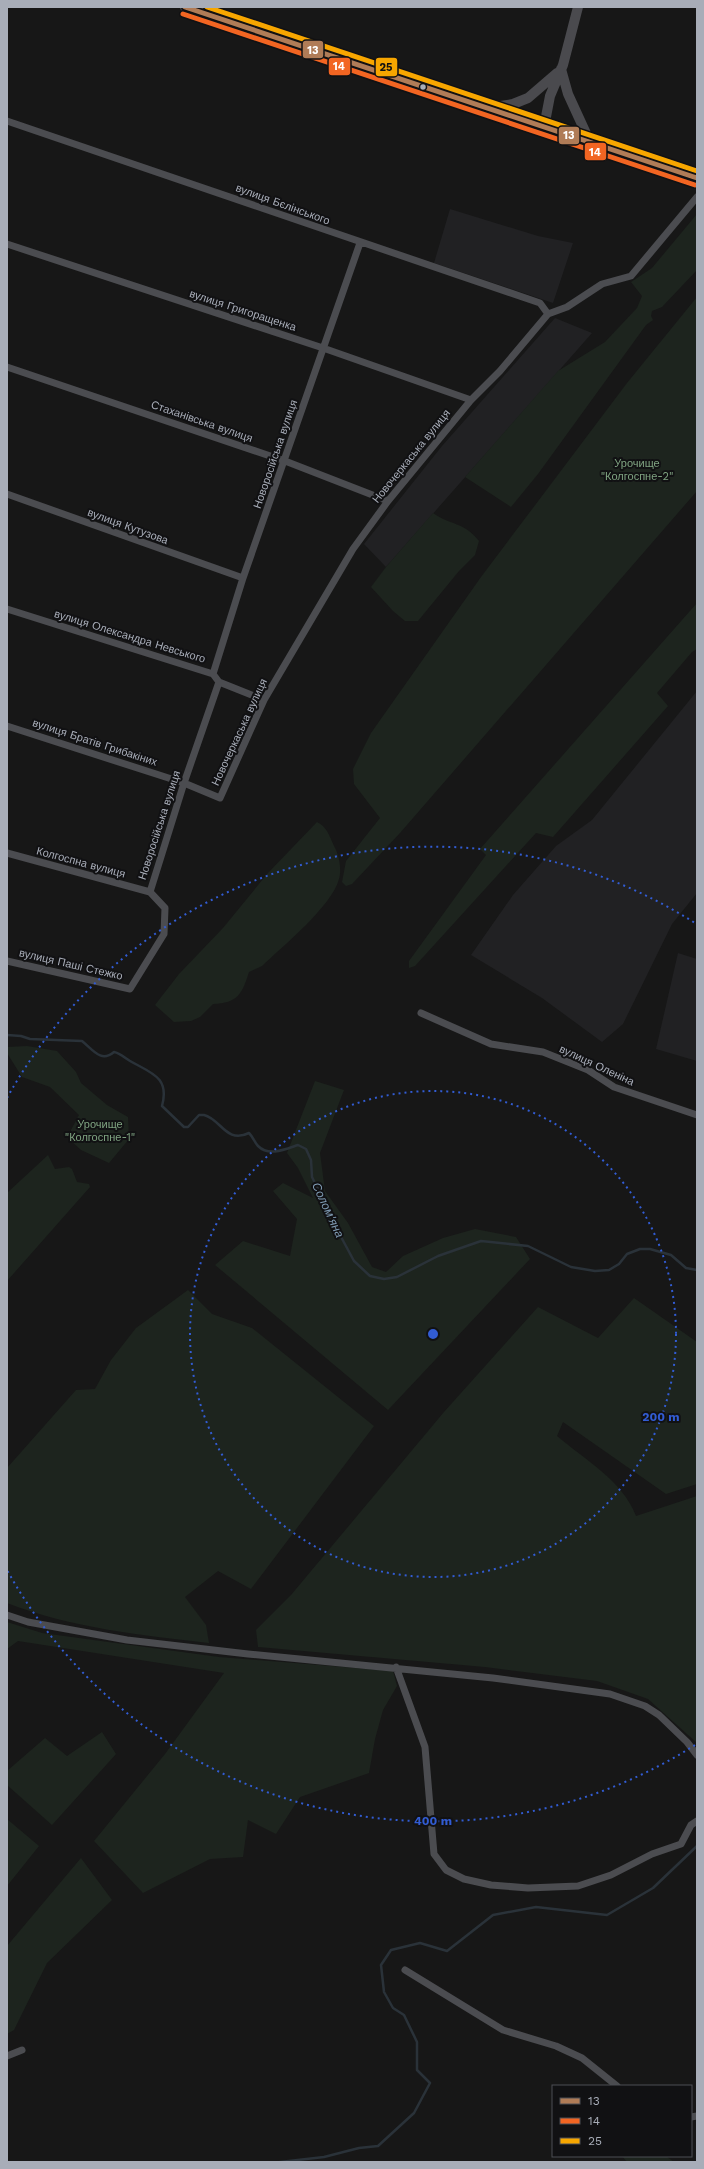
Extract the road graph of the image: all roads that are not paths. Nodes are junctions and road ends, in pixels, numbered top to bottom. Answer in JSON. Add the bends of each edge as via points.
{"nodes":[{"id":1,"x":185,"y":7,"type":"edge"},
{"id":2,"x":578,"y":7,"type":"edge"},
{"id":3,"x":561,"y":69,"type":"junction"},
{"id":4,"x":486,"y":108,"type":"junction"},
{"id":5,"x":7,"y":120,"type":"edge"},
{"id":6,"x":544,"y":127,"type":"junction"},
{"id":7,"x":590,"y":142,"type":"junction"},
{"id":8,"x":697,"y":178,"type":"edge"},
{"id":9,"x":697,"y":197,"type":"edge"},
{"id":10,"x":360,"y":243,"type":"junction"},
{"id":11,"x":7,"y":244,"type":"edge"},
{"id":12,"x":548,"y":314,"type":"junction"},
{"id":13,"x":323,"y":348,"type":"junction"},
{"id":14,"x":7,"y":367,"type":"edge"},
{"id":15,"x":470,"y":400,"type":"junction"},
{"id":16,"x":285,"y":461,"type":"junction"},
{"id":17,"x":7,"y":494,"type":"edge"},
{"id":18,"x":388,"y":501,"type":"junction"},
{"id":19,"x":243,"y":578,"type":"junction"},
{"id":20,"x":7,"y":609,"type":"edge"},
{"id":21,"x":214,"y":674,"type":"junction"},
{"id":22,"x":219,"y":682,"type":"junction"},
{"id":23,"x":264,"y":700,"type":"junction"},
{"id":24,"x":7,"y":726,"type":"edge"},
{"id":25,"x":184,"y":783,"type":"junction"},
{"id":26,"x":220,"y":798,"type":"joint"},
{"id":27,"x":7,"y":853,"type":"edge"},
{"id":28,"x":150,"y":892,"type":"junction"},
{"id":29,"x":7,"y":961,"type":"edge"},
{"id":30,"x":130,"y":989,"type":"joint"},
{"id":31,"x":421,"y":1013,"type":"dead end"},
{"id":32,"x":697,"y":1115,"type":"edge"},
{"id":33,"x":7,"y":1615,"type":"edge"},
{"id":34,"x":396,"y":1667,"type":"junction"},
{"id":35,"x":697,"y":1755,"type":"edge"},
{"id":36,"x":697,"y":1821,"type":"edge"},
{"id":37,"x":405,"y":1970,"type":"dead end"},
{"id":38,"x":22,"y":2050,"type":"dead end"},
{"id":39,"x":7,"y":2056,"type":"edge"},
{"id":40,"x":616,"y":2085,"type":"edge"}],
"edges":[{"from":1,"to":4,"type":"main road"},
{"from":2,"to":3,"type":"main road"},
{"from":3,"to":4,"type":"main road","via":[[528,98],[513,104]]},
{"from":3,"to":6,"type":"main road","via":[[550,96]]},
{"from":3,"to":7,"type":"main road","via":[[568,94]]},
{"from":4,"to":6,"type":"main road"},
{"from":5,"to":10,"type":"street","name":"вулиця Бєлінського"},
{"from":6,"to":7,"type":"main road"},
{"from":7,"to":8,"type":"main road"},
{"from":9,"to":12,"type":"street","via":[[631,276],[602,284],[567,307]]},
{"from":10,"to":12,"type":"street","name":"вулиця Бєлінського","via":[[540,303]]},
{"from":10,"to":13,"type":"street","name":"Новоросійська вулиця"},
{"from":11,"to":13,"type":"street","name":"вулиця Григоращенка"},
{"from":12,"to":15,"type":"street","name":"Новочеркаська вулиця","via":[[500,372]]},
{"from":13,"to":15,"type":"street","name":"вулиця Григоращенка"},
{"from":13,"to":16,"type":"street","name":"Новоросійська вулиця"},
{"from":14,"to":16,"type":"street","name":"Стаханівська вулиця"},
{"from":15,"to":18,"type":"street","name":"Новочеркаська вулиця"},
{"from":16,"to":18,"type":"street","name":"Стаханівська вулиця"},
{"from":16,"to":19,"type":"street","name":"Новоросійська вулиця"},
{"from":17,"to":19,"type":"street","name":"вулиця Кутузова"},
{"from":18,"to":23,"type":"street","name":"Новочеркаська вулиця","via":[[353,549]]},
{"from":19,"to":21,"type":"street","name":"Новоросійська вулиця"},
{"from":20,"to":21,"type":"street","name":"вулиця Олександра Невського"},
{"from":21,"to":22,"type":"street","name":"вулиця Олександра Невського"},
{"from":22,"to":23,"type":"street"},
{"from":22,"to":25,"type":"street","name":"Новоросійська вулиця"},
{"from":23,"to":26,"type":"street","name":"Новочеркаська вулиця"},
{"from":24,"to":25,"type":"street","name":"вулиця Братів Грибакіних"},
{"from":25,"to":26,"type":"street","name":"вулиця Братів Грибакіних"},
{"from":25,"to":28,"type":"street","name":"Новоросійська вулиця"},
{"from":27,"to":28,"type":"street","name":"Колгоспна вулиця"},
{"from":28,"to":30,"type":"street","name":"Новоросійська вулиця","via":[[165,908],[164,934]]},
{"from":29,"to":30,"type":"street","name":"вулиця Паші Стежко"},
{"from":31,"to":32,"type":"street","name":"вулиця Оленіна","via":[[491,1044],[543,1052],[583,1068],[624,1091]]},
{"from":33,"to":34,"type":"street","via":[[28,1622],[126,1640]]},
{"from":34,"to":35,"type":"street","via":[[610,1694],[645,1706],[659,1715]]},
{"from":34,"to":36,"type":"street","via":[[424,1747],[434,1854],[446,1870],[464,1879],[490,1885],[528,1888],[578,1886],[611,1875],[652,1854],[681,1844],[691,1825]]},
{"from":37,"to":40,"type":"street","via":[[503,2030],[556,2046],[582,2058]]},
{"from":38,"to":39,"type":"street"}]}
